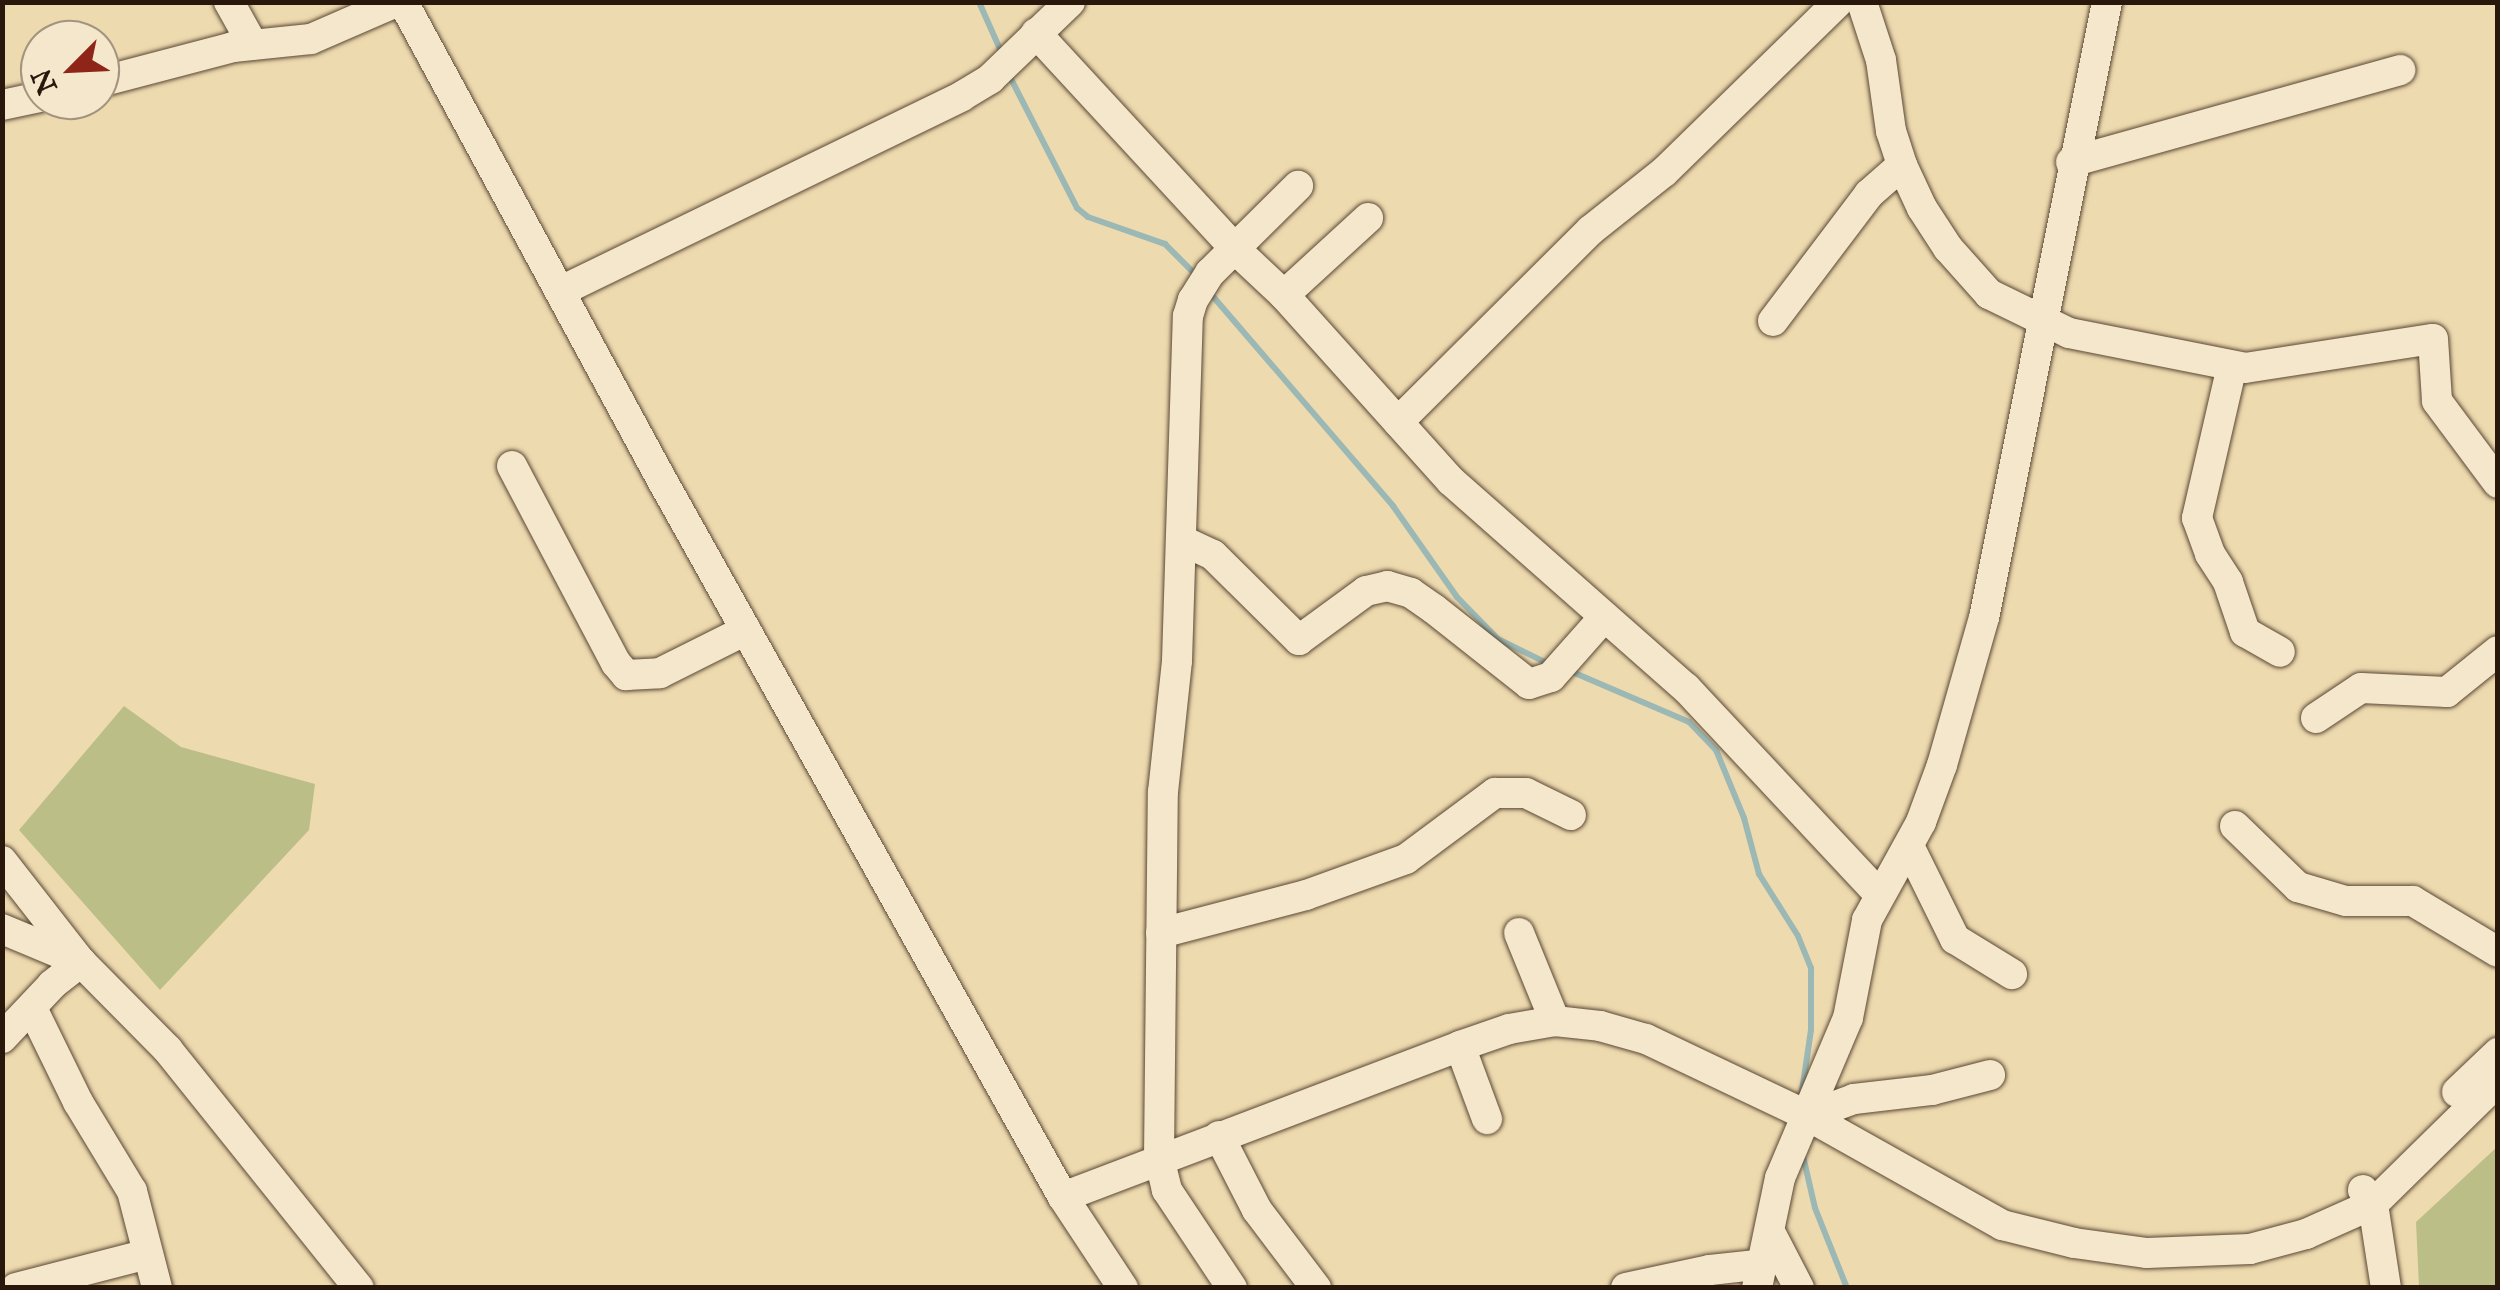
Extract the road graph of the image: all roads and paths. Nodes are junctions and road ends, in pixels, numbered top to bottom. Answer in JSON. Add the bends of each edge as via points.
{"nodes":[{"id":1,"x":229,"y":2,"type":"edge"},
{"id":2,"x":400,"y":2,"type":"edge"},
{"id":3,"x":1070,"y":2,"type":"edge"},
{"id":4,"x":1838,"y":2,"type":"edge"},
{"id":5,"x":1862,"y":2,"type":"edge"},
{"id":6,"x":2106,"y":2,"type":"edge"},
{"id":7,"x":1025,"y":44,"type":"junction"},
{"id":8,"x":253,"y":45,"type":"junction"},
{"id":9,"x":2400,"y":70,"type":"dead end"},
{"id":10,"x":120,"y":77,"type":"edge"},
{"id":11,"x":2071,"y":162,"type":"junction"},
{"id":12,"x":1902,"y":165,"type":"junction"},
{"id":13,"x":1298,"y":186,"type":"dead end"},
{"id":14,"x":1368,"y":218,"type":"dead end"},
{"id":15,"x":1235,"y":249,"type":"junction"},
{"id":16,"x":560,"y":291,"type":"junction"},
{"id":17,"x":1284,"y":294,"type":"junction"},
{"id":18,"x":1773,"y":322,"type":"dead end"},
{"id":19,"x":2040,"y":322,"type":"junction"},
{"id":20,"x":2232,"y":366,"type":"junction"},
{"id":21,"x":1398,"y":422,"type":"junction"},
{"id":22,"x":512,"y":466,"type":"dead end"},
{"id":23,"x":2498,"y":483,"type":"edge"},
{"id":24,"x":1181,"y":540,"type":"junction"},
{"id":25,"x":1604,"y":617,"type":"junction"},
{"id":26,"x":746,"y":630,"type":"junction"},
{"id":27,"x":2498,"y":651,"type":"edge"},
{"id":28,"x":2280,"y":652,"type":"dead end"},
{"id":29,"x":2316,"y":718,"type":"dead end"},
{"id":30,"x":1570,"y":814,"type":"dead end"},
{"id":31,"x":2236,"y":826,"type":"dead end"},
{"id":32,"x":1909,"y":846,"type":"junction"},
{"id":33,"x":2,"y":860,"type":"edge"},
{"id":34,"x":1878,"y":894,"type":"junction"},
{"id":35,"x":2,"y":930,"type":"edge"},
{"id":36,"x":1519,"y":932,"type":"dead end"},
{"id":37,"x":1161,"y":934,"type":"junction"},
{"id":38,"x":2498,"y":952,"type":"edge"},
{"id":39,"x":81,"y":962,"type":"junction"},
{"id":40,"x":2012,"y":974,"type":"dead end"},
{"id":41,"x":32,"y":1008,"type":"junction"},
{"id":42,"x":1555,"y":1021,"type":"junction"},
{"id":43,"x":2,"y":1038,"type":"edge"},
{"id":44,"x":1460,"y":1046,"type":"junction"},
{"id":45,"x":2498,"y":1052,"type":"edge"},
{"id":46,"x":1990,"y":1076,"type":"dead end"},
{"id":47,"x":2498,"y":1081,"type":"edge"},
{"id":48,"x":1808,"y":1116,"type":"junction"},
{"id":49,"x":1486,"y":1119,"type":"dead end"},
{"id":50,"x":1219,"y":1136,"type":"junction"},
{"id":51,"x":1159,"y":1158,"type":"junction"},
{"id":52,"x":2367,"y":1196,"type":"junction"},
{"id":53,"x":1063,"y":1197,"type":"junction"},
{"id":54,"x":148,"y":1254,"type":"junction"},
{"id":55,"x":1764,"y":1262,"type":"edge"},
{"id":56,"x":2378,"y":1281,"type":"edge"},
{"id":57,"x":16,"y":1288,"type":"edge"},
{"id":58,"x":157,"y":1288,"type":"edge"},
{"id":59,"x":359,"y":1288,"type":"edge"},
{"id":60,"x":1122,"y":1288,"type":"edge"},
{"id":61,"x":1232,"y":1288,"type":"edge"},
{"id":62,"x":1316,"y":1288,"type":"edge"},
{"id":63,"x":1626,"y":1288,"type":"edge"},
{"id":64,"x":1799,"y":1288,"type":"edge"}],
"edges":[{"from":1,"to":8,"type":"street"},
{"from":2,"to":8,"type":"street","via":[[312,39]]},
{"from":2,"to":16,"type":"street"},
{"from":3,"to":7,"type":"street"},
{"from":4,"to":21,"type":"street","via":[[1664,172],[1591,230]]},
{"from":5,"to":12,"type":"street"},
{"from":6,"to":11,"type":"street"},
{"from":7,"to":15,"type":"street"},
{"from":7,"to":16,"type":"street","via":[[990,79],[937,109]]},
{"from":8,"to":10,"type":"street"},
{"from":9,"to":11,"type":"street"},
{"from":11,"to":19,"type":"street"},
{"from":12,"to":18,"type":"street","via":[[1862,202]]},
{"from":12,"to":19,"type":"street","via":[[1958,260],[1989,294]]},
{"from":13,"to":15,"type":"street"},
{"from":14,"to":17,"type":"street"},
{"from":15,"to":17,"type":"street"},
{"from":15,"to":24,"type":"street","via":[[1193,300]]},
{"from":16,"to":26,"type":"street"},
{"from":17,"to":21,"type":"street"},
{"from":19,"to":20,"type":"street","via":[[2069,334]]},
{"from":19,"to":32,"type":"street","via":[[1984,618],[1942,765]]},
{"from":20,"to":23,"type":"street","via":[[2433,339],[2437,401]]},
{"from":20,"to":28,"type":"street","via":[[2197,518],[2244,632]]},
{"from":21,"to":25,"type":"street","via":[[1451,481]]},
{"from":22,"to":26,"type":"street","via":[[626,674],[660,673]]},
{"from":24,"to":25,"type":"street","via":[[1213,555],[1299,640],[1366,591],[1387,586],[1411,593],[1529,684],[1559,667]]},
{"from":24,"to":37,"type":"street","via":[[1178,661],[1163,792]]},
{"from":25,"to":34,"type":"street","via":[[1686,688]]},
{"from":26,"to":53,"type":"street"},
{"from":27,"to":29,"type":"street","via":[[2446,692],[2361,688]]},
{"from":30,"to":37,"type":"street","via":[[1526,793],[1494,793],[1406,859],[1306,895]]},
{"from":31,"to":38,"type":"street","via":[[2298,887],[2346,902],[2414,901]]},
{"from":32,"to":34,"type":"street"},
{"from":32,"to":40,"type":"street","via":[[1956,939]]},
{"from":33,"to":39,"type":"street"},
{"from":34,"to":48,"type":"street","via":[[1848,1018]]},
{"from":35,"to":39,"type":"street"},
{"from":36,"to":42,"type":"street"},
{"from":37,"to":51,"type":"street"},
{"from":39,"to":41,"type":"street"},
{"from":39,"to":59,"type":"street","via":[[168,1050]]},
{"from":41,"to":43,"type":"street"},
{"from":41,"to":54,"type":"street","via":[[132,1191]]},
{"from":42,"to":44,"type":"street"},
{"from":42,"to":48,"type":"street","via":[[1646,1039]]},
{"from":44,"to":49,"type":"street"},
{"from":44,"to":50,"type":"street"},
{"from":45,"to":52,"type":"street"},
{"from":46,"to":48,"type":"street","via":[[1854,1098]]},
{"from":47,"to":52,"type":"street"},
{"from":48,"to":52,"type":"street","via":[[2002,1225],[2147,1253],[2250,1249]]},
{"from":48,"to":55,"type":"street","via":[[1780,1178]]},
{"from":50,"to":51,"type":"street"},
{"from":50,"to":62,"type":"street","via":[[1258,1210]]},
{"from":51,"to":53,"type":"street"},
{"from":51,"to":61,"type":"street","via":[[1168,1190]]},
{"from":52,"to":56,"type":"street"},
{"from":53,"to":60,"type":"street"},
{"from":54,"to":57,"type":"street"},
{"from":54,"to":58,"type":"street"},
{"from":55,"to":63,"type":"street"},
{"from":55,"to":64,"type":"street"}]}
